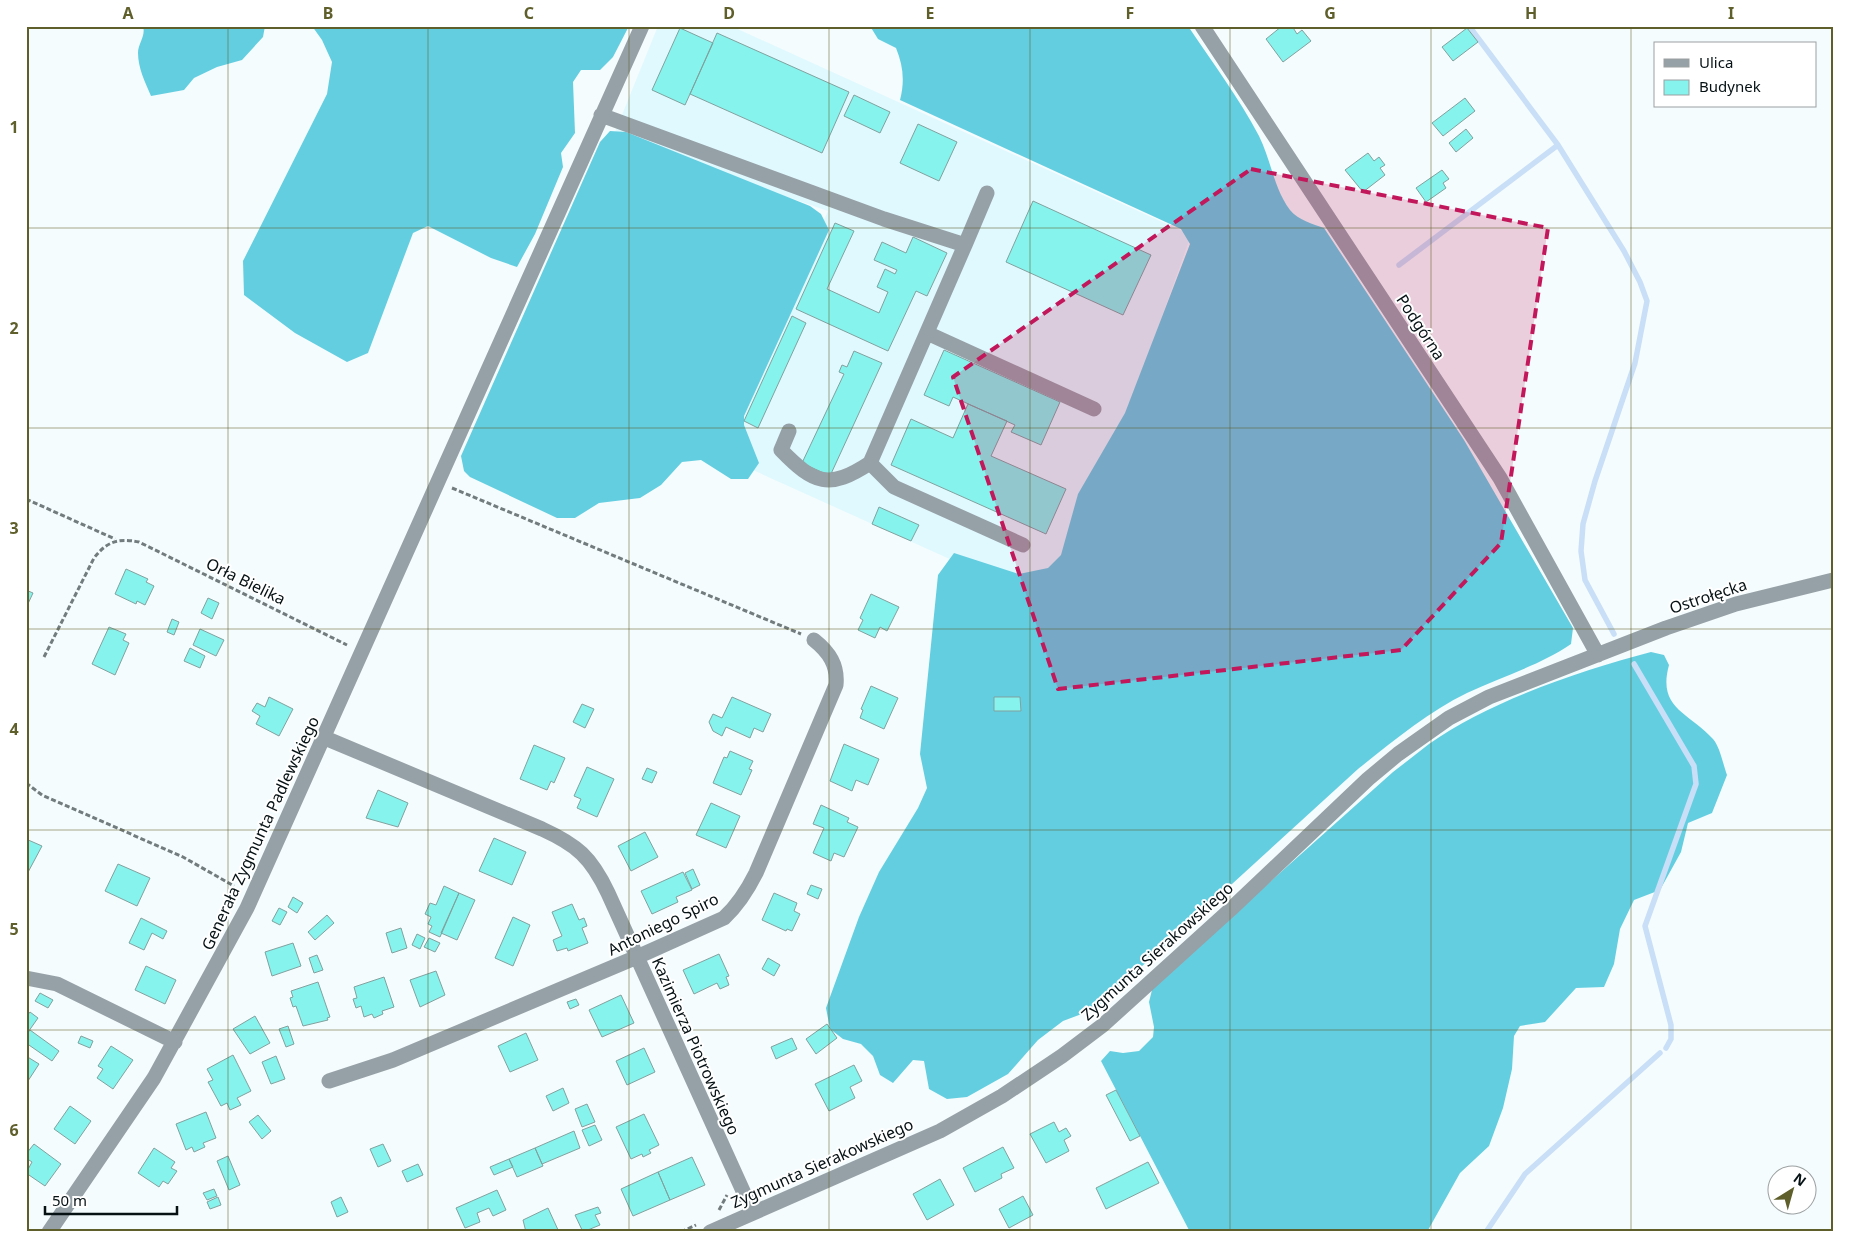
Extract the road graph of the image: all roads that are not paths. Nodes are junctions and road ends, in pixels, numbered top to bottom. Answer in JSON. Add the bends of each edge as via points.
{"nodes":[{"id":1,"x":642,"y":26,"type":"edge"},
{"id":2,"x":1202,"y":26,"type":"edge"},
{"id":3,"x":601,"y":115,"type":"junction"},
{"id":4,"x":987,"y":194,"type":"dead end"},
{"id":5,"x":965,"y":245,"type":"junction"},
{"id":6,"x":926,"y":333,"type":"junction"},
{"id":7,"x":1094,"y":409,"type":"dead end"},
{"id":8,"x":789,"y":431,"type":"dead end"},
{"id":9,"x":870,"y":463,"type":"junction"},
{"id":10,"x":1023,"y":545,"type":"dead end"},
{"id":11,"x":1833,"y":580,"type":"edge"},
{"id":12,"x":814,"y":640,"type":"road end"},
{"id":13,"x":1598,"y":655,"type":"junction"},
{"id":14,"x":325,"y":738,"type":"junction"},
{"id":15,"x":637,"y":957,"type":"junction"},
{"id":16,"x":26,"y":978,"type":"edge"},
{"id":17,"x":176,"y":1042,"type":"junction"},
{"id":18,"x":329,"y":1081,"type":"dead end"},
{"id":19,"x":753,"y":1213,"type":"junction"},
{"id":20,"x":50,"y":1232,"type":"edge"},
{"id":21,"x":710,"y":1232,"type":"edge"}],
"edges":[{"from":1,"to":3,"type":"street","name":"Generała Zygmunta Padlewskiego"},
{"from":2,"to":13,"type":"street","name":"Podgórna","via":[[1500,478]]},
{"from":3,"to":5,"type":"street","via":[[884,219]]},
{"from":3,"to":14,"type":"street","name":"Generała Zygmunta Padlewskiego"},
{"from":4,"to":5,"type":"street"},
{"from":5,"to":6,"type":"street"},
{"from":6,"to":7,"type":"street"},
{"from":6,"to":9,"type":"street"},
{"from":8,"to":9,"type":"street","via":[[781,450],[812,476],[826,481],[839,480]]},
{"from":9,"to":10,"type":"street","via":[[894,487]]},
{"from":11,"to":13,"type":"street","name":"Ostrołęcka","via":[[1736,604]]},
{"from":12,"to":15,"type":"street","name":"Antoniego Spiro","via":[[833,661],[836,685],[748,890],[724,918]]},
{"from":13,"to":19,"type":"street","name":"Zygmunta Sierakowskiego","via":[[1472,705],[1406,748],[1368,779],[1103,1024],[1002,1096],[940,1131]]},
{"from":14,"to":15,"type":"street","name":"Kazimierza Piotrowskiego","via":[[542,829],[576,848],[600,876]]},
{"from":14,"to":17,"type":"street","name":"Generała Zygmunta Padlewskiego","via":[[247,908]]},
{"from":15,"to":18,"type":"street","name":"Antoniego Spiro","via":[[393,1060]]},
{"from":15,"to":19,"type":"street","name":"Kazimierza Piotrowskiego"},
{"from":16,"to":17,"type":"street","via":[[57,984]]},
{"from":17,"to":20,"type":"street","name":"Generała Zygmunta Padlewskiego"},
{"from":19,"to":21,"type":"street","name":"Zygmunta Sierakowskiego"}]}
